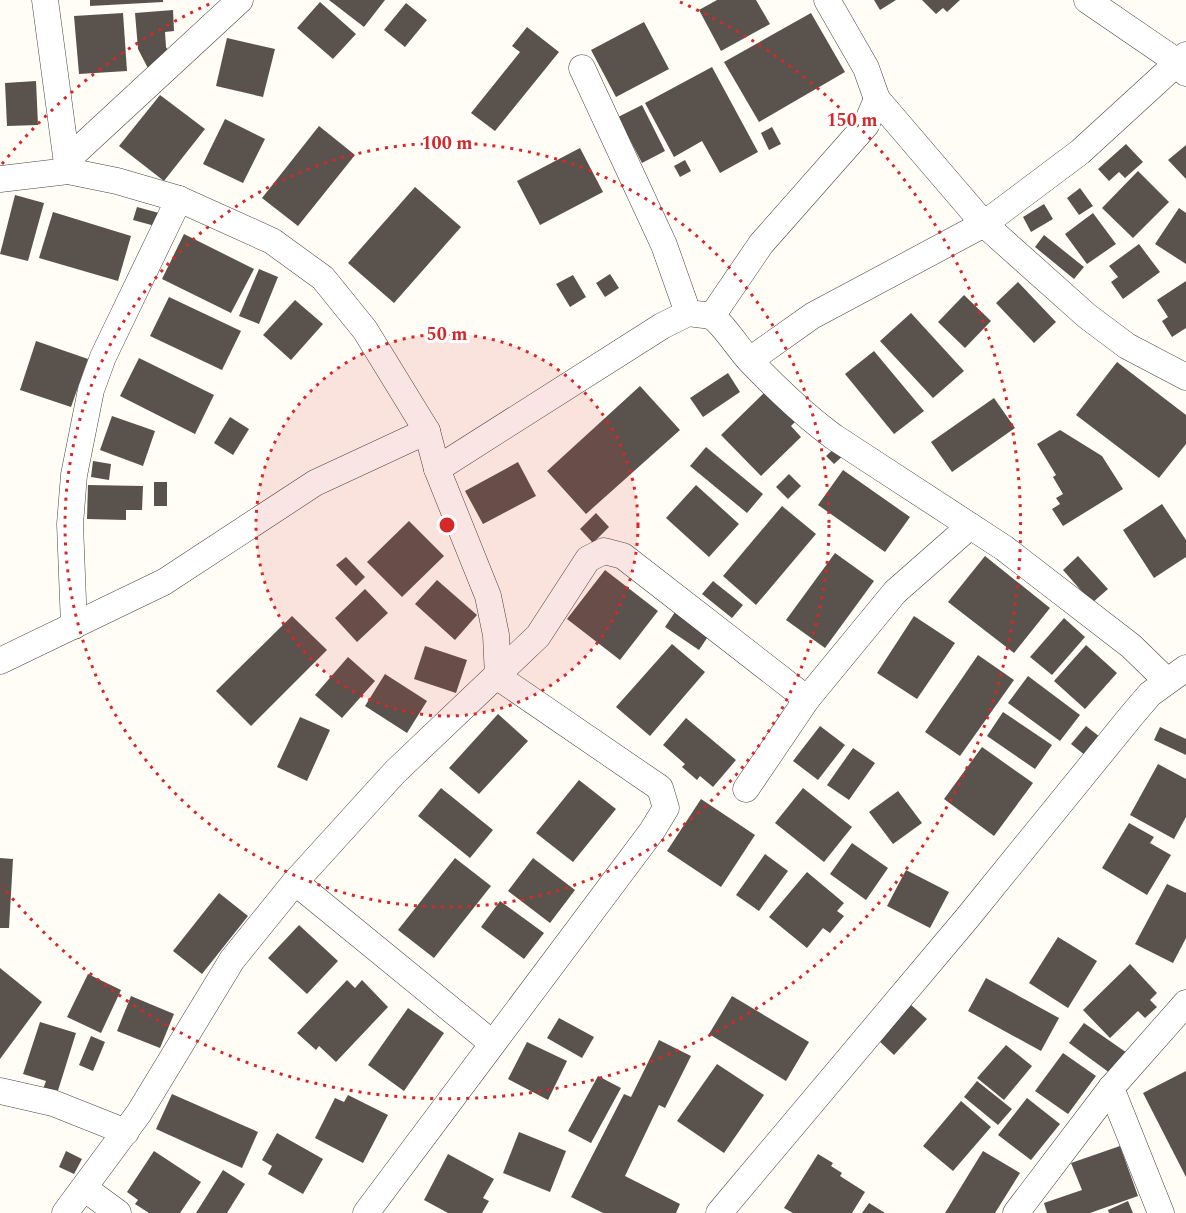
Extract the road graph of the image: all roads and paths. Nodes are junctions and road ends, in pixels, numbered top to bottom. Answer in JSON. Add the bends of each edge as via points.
{"nodes":[{"id":1,"x":45,"y":0,"type":"edge"},
{"id":2,"x":240,"y":0,"type":"edge"},
{"id":3,"x":826,"y":0,"type":"edge"},
{"id":4,"x":1087,"y":0,"type":"edge"},
{"id":5,"x":1184,"y":64,"type":"edge"},
{"id":6,"x":582,"y":68,"type":"dead end"},
{"id":7,"x":877,"y":99,"type":"junction"},
{"id":8,"x":68,"y":165,"type":"junction"},
{"id":9,"x":0,"y":179,"type":"edge"},
{"id":10,"x":179,"y":199,"type":"junction"},
{"id":11,"x":984,"y":224,"type":"junction"},
{"id":12,"x":700,"y":315,"type":"junction"},
{"id":13,"x":750,"y":360,"type":"junction"},
{"id":14,"x":1182,"y":370,"type":"edge"},
{"id":15,"x":427,"y":431,"type":"junction"},
{"id":16,"x":438,"y":469,"type":"junction"},
{"id":17,"x":970,"y":526,"type":"junction"},
{"id":18,"x":74,"y":626,"type":"junction"},
{"id":19,"x":0,"y":661,"type":"edge"},
{"id":20,"x":1179,"y":676,"type":"edge"},
{"id":21,"x":498,"y":677,"type":"junction"},
{"id":22,"x":807,"y":699,"type":"junction"},
{"id":23,"x":746,"y":789,"type":"dead end"},
{"id":24,"x":294,"y":882,"type":"junction"},
{"id":25,"x":1186,"y":1003,"type":"edge"},
{"id":26,"x":492,"y":1043,"type":"junction"},
{"id":27,"x":1111,"y":1088,"type":"junction"},
{"id":28,"x":0,"y":1091,"type":"edge"},
{"id":29,"x":126,"y":1132,"type":"junction"},
{"id":30,"x":84,"y":1188,"type":"junction"},
{"id":31,"x":65,"y":1213,"type":"edge"},
{"id":32,"x":118,"y":1213,"type":"edge"},
{"id":33,"x":366,"y":1213,"type":"edge"},
{"id":34,"x":718,"y":1213,"type":"edge"},
{"id":35,"x":1016,"y":1213,"type":"edge"},
{"id":36,"x":1161,"y":1213,"type":"edge"}],
"edges":[{"from":1,"to":8,"type":"street"},
{"from":2,"to":8,"type":"street"},
{"from":3,"to":7,"type":"street","via":[[866,68]]},
{"from":4,"to":5,"type":"street"},
{"from":5,"to":11,"type":"street","via":[[1080,153]]},
{"from":6,"to":12,"type":"street"},
{"from":7,"to":11,"type":"street"},
{"from":7,"to":12,"type":"street","via":[[866,125]]},
{"from":8,"to":9,"type":"street"},
{"from":8,"to":10,"type":"street"},
{"from":10,"to":15,"type":"street","via":[[272,241],[323,278],[364,330]]},
{"from":10,"to":18,"type":"street","via":[[91,390],[74,475],[70,524]]},
{"from":11,"to":13,"type":"street","via":[[812,316]]},
{"from":11,"to":14,"type":"street","via":[[1127,346]]},
{"from":12,"to":13,"type":"street","via":[[726,328]]},
{"from":12,"to":16,"type":"street","via":[[662,326]]},
{"from":13,"to":17,"type":"street","via":[[807,417]]},
{"from":15,"to":16,"type":"street"},
{"from":15,"to":18,"type":"street","via":[[315,483],[164,582]]},
{"from":16,"to":21,"type":"street","via":[[488,596],[496,635]]},
{"from":17,"to":20,"type":"street","via":[[1131,646]]},
{"from":17,"to":22,"type":"street","via":[[895,592]]},
{"from":18,"to":19,"type":"street"},
{"from":20,"to":34,"type":"street","via":[[1132,714],[969,917]]},
{"from":21,"to":22,"type":"street","via":[[538,636],[588,559],[604,551],[624,556]]},
{"from":21,"to":24,"type":"street","via":[[395,772]]},
{"from":21,"to":26,"type":"street","via":[[660,788],[666,808]]},
{"from":22,"to":23,"type":"street"},
{"from":24,"to":26,"type":"street"},
{"from":24,"to":29,"type":"street","via":[[232,960]]},
{"from":25,"to":27,"type":"street"},
{"from":26,"to":33,"type":"street"},
{"from":27,"to":35,"type":"street"},
{"from":27,"to":36,"type":"street"},
{"from":28,"to":29,"type":"street","via":[[53,1103]]},
{"from":29,"to":30,"type":"street"},
{"from":30,"to":31,"type":"street"},
{"from":30,"to":32,"type":"street"}]}
